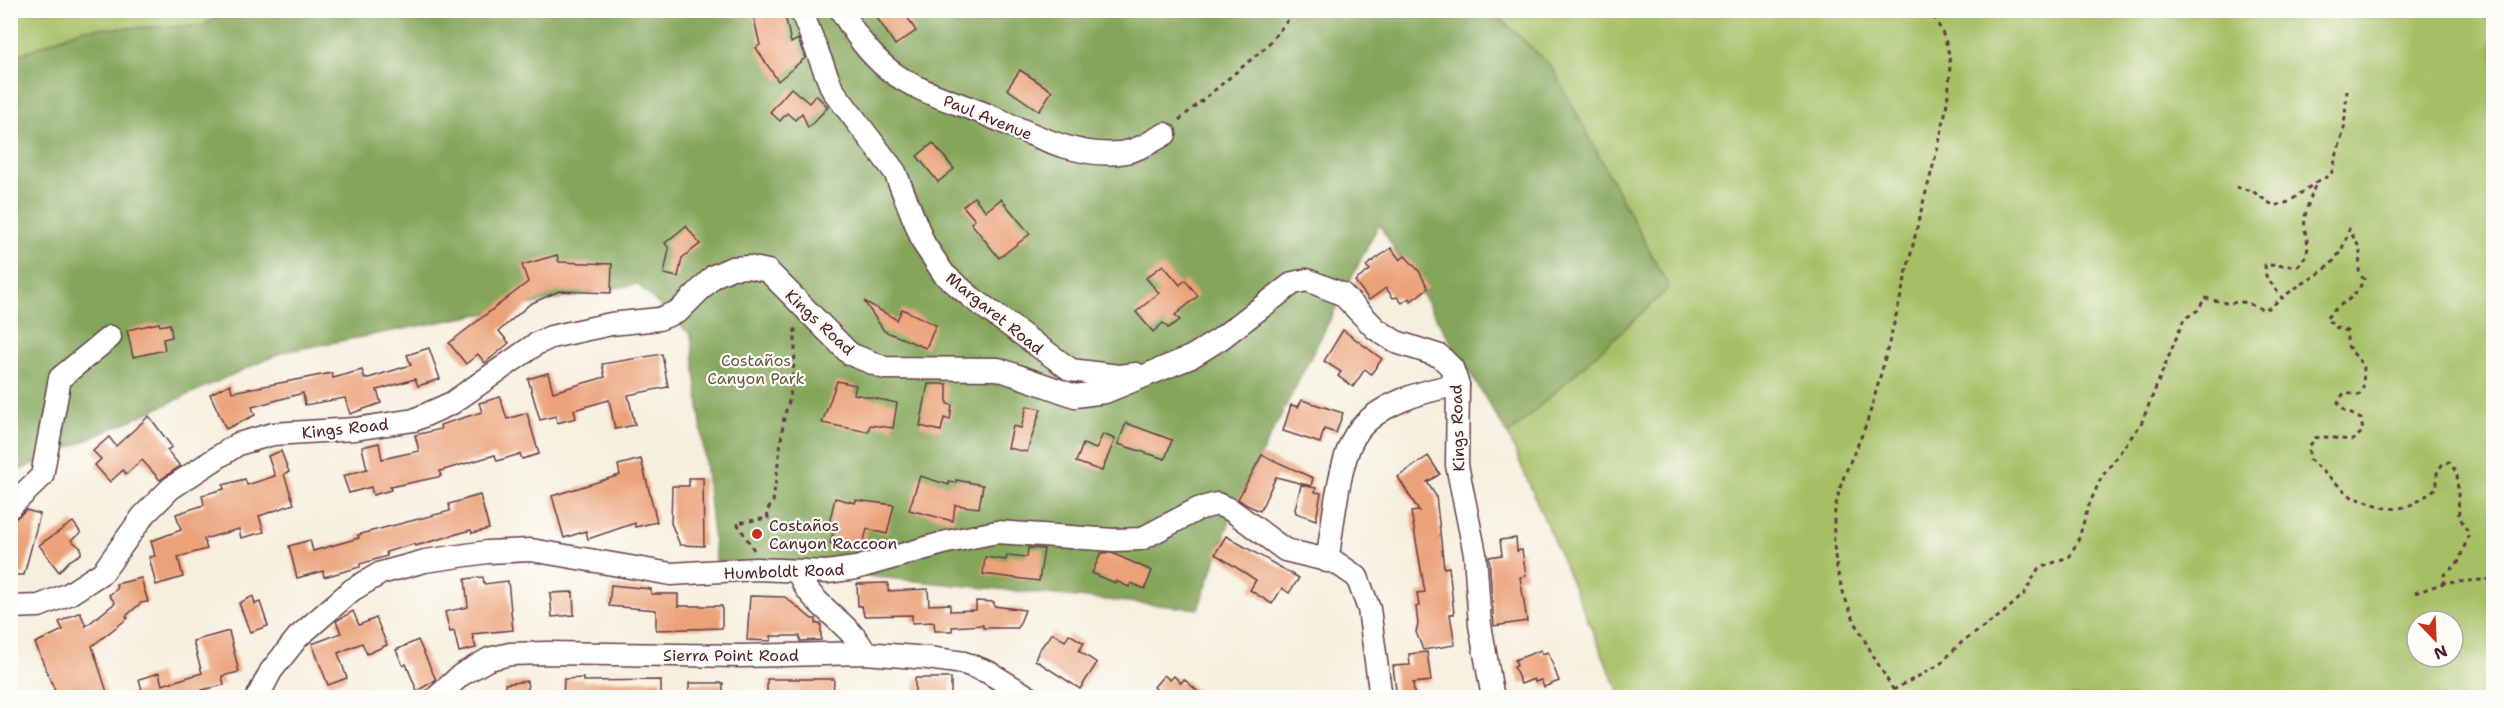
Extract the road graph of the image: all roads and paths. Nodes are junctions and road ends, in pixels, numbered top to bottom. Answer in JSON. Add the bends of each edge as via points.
{"nodes":[{"id":1,"x":28,"y":10,"type":"edge"},
{"id":2,"x":801,"y":10,"type":"edge"},
{"id":3,"x":841,"y":10,"type":"edge"},
{"id":4,"x":1296,"y":10,"type":"edge"},
{"id":5,"x":1929,"y":10,"type":"edge"},
{"id":6,"x":10,"y":15,"type":"edge"},
{"id":7,"x":2347,"y":90,"type":"dead end"},
{"id":8,"x":1165,"y":134,"type":"joint"},
{"id":9,"x":2316,"y":182,"type":"junction"},
{"id":10,"x":2236,"y":187,"type":"dead end"},
{"id":11,"x":2282,"y":298,"type":"junction"},
{"id":12,"x":791,"y":322,"type":"dead end"},
{"id":13,"x":110,"y":337,"type":"dead end"},
{"id":14,"x":1161,"y":371,"type":"junction"},
{"id":15,"x":1458,"y":385,"type":"junction"},
{"id":16,"x":10,"y":507,"type":"edge"},
{"id":17,"x":1327,"y":561,"type":"junction"},
{"id":18,"x":756,"y":569,"type":"junction"},
{"id":19,"x":799,"y":572,"type":"junction"},
{"id":20,"x":2493,"y":579,"type":"edge"},
{"id":21,"x":2444,"y":583,"type":"junction"},
{"id":22,"x":2415,"y":593,"type":"dead end"},
{"id":23,"x":10,"y":607,"type":"edge"},
{"id":24,"x":865,"y":653,"type":"junction"},
{"id":25,"x":1893,"y":690,"type":"junction"},
{"id":26,"x":256,"y":698,"type":"edge"},
{"id":27,"x":436,"y":698,"type":"edge"},
{"id":28,"x":1030,"y":698,"type":"edge"},
{"id":29,"x":1381,"y":698,"type":"edge"},
{"id":30,"x":1493,"y":698,"type":"edge"},
{"id":31,"x":1898,"y":698,"type":"edge"}],
"edges":[{"from":1,"to":6,"type":"path"},
{"from":2,"to":14,"type":"street","name":"Margaret Road","via":[[832,90],[895,172],[924,244],[944,274],[1071,370],[1118,376]]},
{"from":3,"to":8,"type":"street","name":"Paul Avenue","via":[[858,39],[892,72],[927,92],[1028,134],[1059,145],[1118,153]]},
{"from":4,"to":8,"type":"path","via":[[1266,48],[1192,106]]},
{"from":5,"to":25,"type":"path","via":[[1941,27],[1949,56],[1936,150],[1879,381],[1863,434],[1840,483],[1834,522],[1837,575],[1848,610]]},
{"from":7,"to":9,"type":"path","via":[[2344,129],[2331,175]]},
{"from":9,"to":10,"type":"path","via":[[2289,202],[2274,206],[2252,191]]},
{"from":9,"to":11,"type":"path","via":[[2305,215],[2304,230],[2310,241],[2306,257],[2298,266],[2265,264],[2266,276]]},
{"from":11,"to":21,"type":"path","via":[[2327,270],[2344,249],[2349,230],[2360,249],[2360,274],[2364,279],[2357,295],[2326,319],[2347,331],[2347,345],[2362,362],[2363,388],[2359,395],[2344,393],[2338,402],[2361,419],[2363,430],[2353,440],[2315,438],[2309,447],[2309,459],[2354,499],[2383,508],[2421,501],[2437,487],[2438,473],[2443,463],[2449,462],[2457,473],[2459,516],[2469,534],[2458,563],[2443,576]]},
{"from":11,"to":25,"type":"path","via":[[2262,309],[2244,302],[2205,298],[2198,310],[2184,319],[2142,424],[2101,478],[2070,556],[2038,569],[2024,594],[2002,614],[1961,643],[1939,665]]},
{"from":12,"to":18,"type":"path","via":[[795,329],[795,355],[773,502],[767,511],[768,518],[737,523],[753,545]]},
{"from":13,"to":16,"type":"street","via":[[60,378],[42,476]]},
{"from":14,"to":15,"type":"street","name":"Kings Road","via":[[1220,339],[1293,283],[1307,280],[1342,294],[1376,329],[1396,342],[1440,356],[1452,368]]},
{"from":14,"to":23,"type":"street","name":"Kings Road","via":[[1105,392],[1076,396],[998,369],[885,368],[850,354],[768,272],[732,268],[714,276],[679,311],[659,319],[611,324],[536,344],[452,403],[414,420],[355,429],[273,434],[238,444],[171,488],[143,516],[103,572],[69,594],[39,606]]},
{"from":15,"to":17,"type":"street","via":[[1429,390],[1401,402],[1369,421],[1356,435],[1344,469]]},
{"from":15,"to":30,"type":"street","name":"Kings Road","via":[[1457,465],[1475,554],[1480,625]]},
{"from":17,"to":19,"type":"street","name":"Humboldt Road","via":[[1286,550],[1217,504],[1198,509],[1140,539],[997,532],[856,568]]},
{"from":17,"to":29,"type":"street","name":"Humboldt Road","via":[[1349,570],[1363,587]]},
{"from":18,"to":19,"type":"street","name":"Humboldt Road"},
{"from":18,"to":26,"type":"street","name":"Humboldt Road","via":[[671,574],[520,550],[395,568],[361,583],[298,637]]},
{"from":19,"to":24,"type":"street","via":[[804,585],[853,633]]},
{"from":20,"to":21,"type":"path"},
{"from":21,"to":22,"type":"path"},
{"from":24,"to":27,"type":"street","name":"Sierra Point Road","via":[[510,654],[480,663],[456,678]]},
{"from":24,"to":28,"type":"street","name":"Sierra Point Road","via":[[964,663],[1002,678]]},
{"from":25,"to":31,"type":"path"}]}
